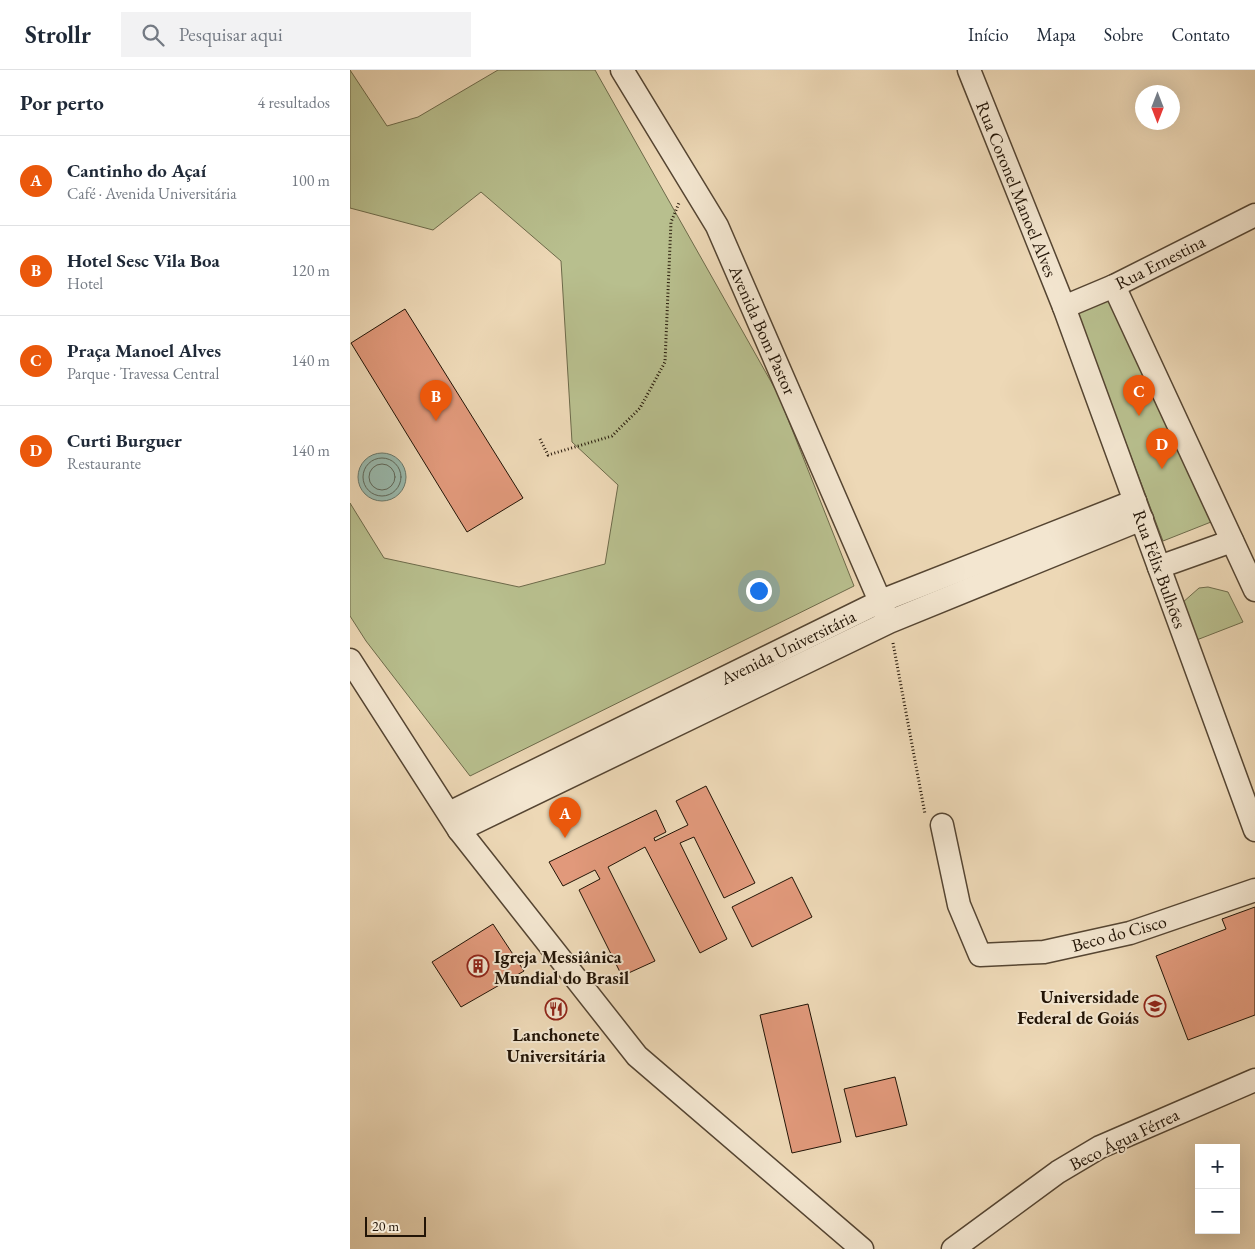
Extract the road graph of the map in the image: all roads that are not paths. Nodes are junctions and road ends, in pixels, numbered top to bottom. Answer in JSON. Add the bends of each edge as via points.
{"nodes":[{"id":1,"x":622,"y":70,"type":"edge"},
{"id":2,"x":969,"y":70,"type":"edge"},
{"id":3,"x":1255,"y":215,"type":"edge"},
{"id":4,"x":1114,"y":286,"type":"junction"},
{"id":5,"x":1064,"y":307,"type":"junction"},
{"id":6,"x":1138,"y":510,"type":"junction"},
{"id":7,"x":1232,"y":541,"type":"junction"},
{"id":8,"x":1159,"y":567,"type":"junction"},
{"id":9,"x":1255,"y":590,"type":"edge"},
{"id":10,"x":885,"y":612,"type":"junction"},
{"id":11,"x":350,"y":660,"type":"edge"},
{"id":12,"x":454,"y":821,"type":"junction"},
{"id":13,"x":942,"y":825,"type":"road end"},
{"id":14,"x":1255,"y":830,"type":"edge"},
{"id":15,"x":1255,"y":890,"type":"edge"},
{"id":16,"x":1255,"y":1080,"type":"edge"},
{"id":17,"x":862,"y":1249,"type":"edge"},
{"id":18,"x":954,"y":1249,"type":"edge"}],
"edges":[{"from":1,"to":10,"type":"street","name":"Avenida Bom Pastor","via":[[717,226]]},
{"from":2,"to":5,"type":"street","name":"Rua Coronel Manoel Alves"},
{"from":3,"to":4,"type":"street","name":"Rua Ernestina"},
{"from":4,"to":5,"type":"street","name":"Rua Ernestina"},
{"from":4,"to":7,"type":"street"},
{"from":5,"to":6,"type":"street","name":"Rua Félix Bulhões"},
{"from":6,"to":8,"type":"street","name":"Rua Félix Bulhões"},
{"from":6,"to":10,"type":"street","name":"Avenida Universitária"},
{"from":7,"to":8,"type":"street"},
{"from":7,"to":9,"type":"street"},
{"from":8,"to":14,"type":"street","name":"Rua Félix Bulhões"},
{"from":10,"to":12,"type":"street","name":"Avenida Universitária"},
{"from":11,"to":12,"type":"street"},
{"from":12,"to":17,"type":"street","via":[[637,1056]]},
{"from":13,"to":15,"type":"street","name":"Beco do Cisco","via":[[959,904],[980,955],[1044,952],[1130,933]]},
{"from":16,"to":18,"type":"street","name":"Beco Água Férrea","via":[[1100,1147],[1058,1172]]}]}
